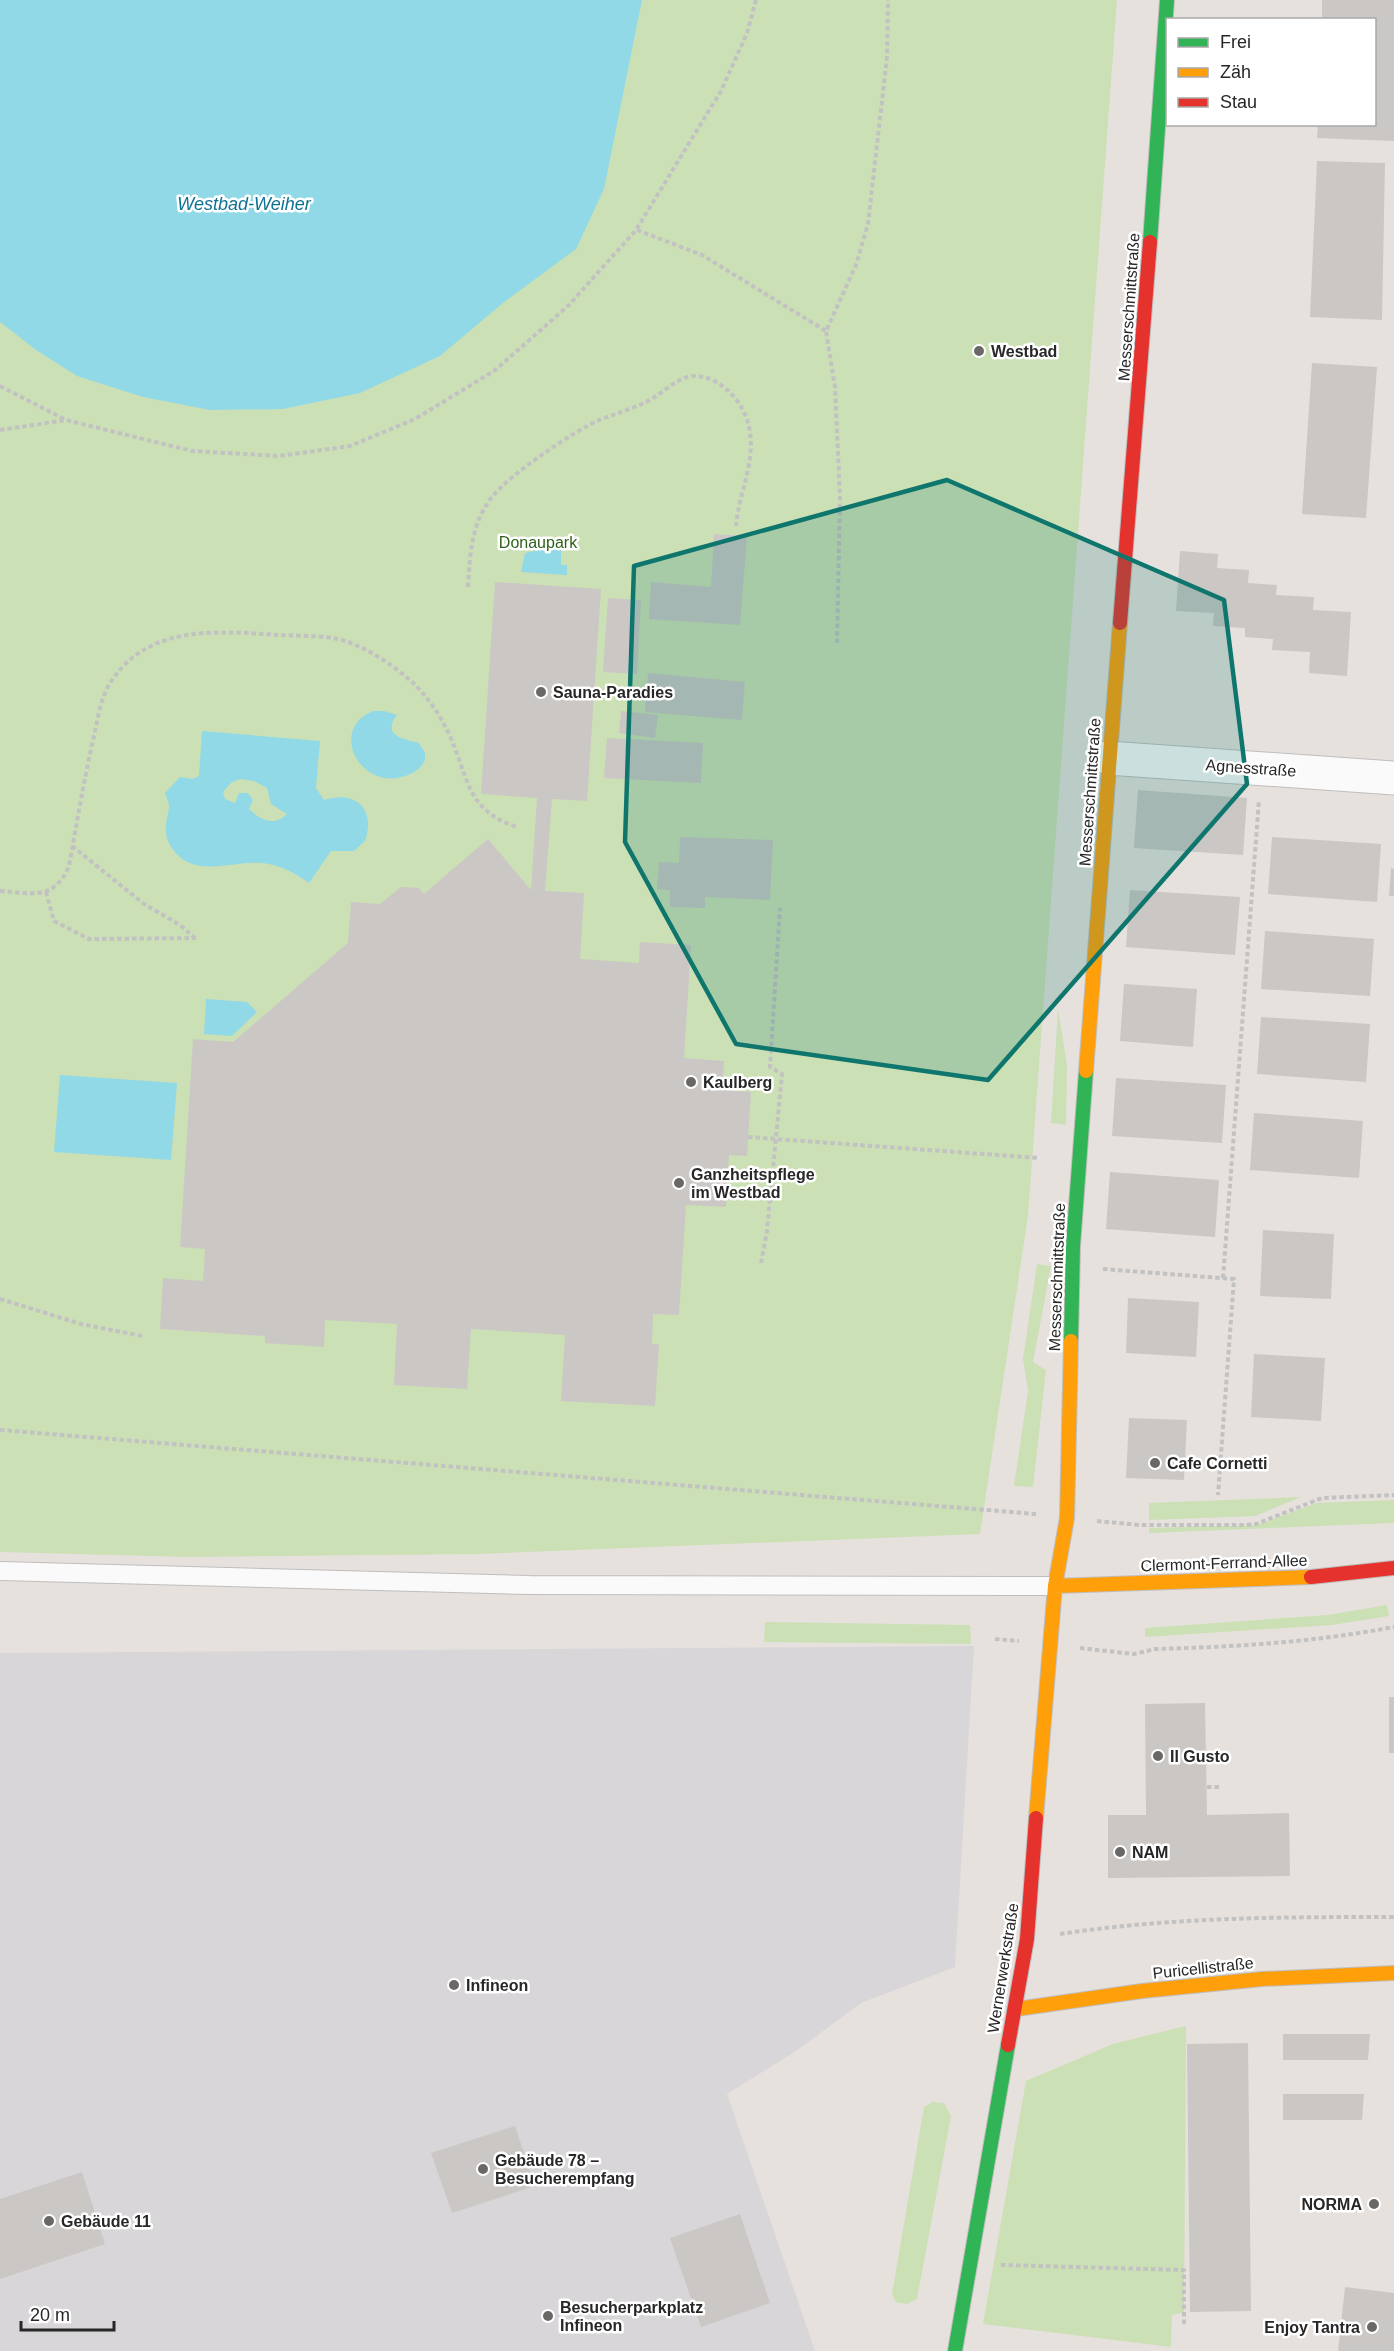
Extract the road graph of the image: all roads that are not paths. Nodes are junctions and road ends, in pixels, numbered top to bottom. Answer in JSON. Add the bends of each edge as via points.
{"nodes":[{"id":1,"x":1167,"y":0,"type":"edge"},
{"id":2,"x":1108,"y":758,"type":"junction"},
{"id":3,"x":1394,"y":778,"type":"edge"},
{"id":4,"x":1394,"y":1568,"type":"edge"},
{"id":5,"x":0,"y":1571,"type":"edge"},
{"id":6,"x":1055,"y":1586,"type":"junction"},
{"id":7,"x":1394,"y":1973,"type":"edge"},
{"id":8,"x":1016,"y":2009,"type":"junction"},
{"id":9,"x":955,"y":2351,"type":"edge"}],
"edges":[{"from":1,"to":2,"type":"street","name":"Messerschmittstraße","via":[[1135,457]]},
{"from":2,"to":3,"type":"street","name":"Agnesstraße"},
{"from":2,"to":6,"type":"street","name":"Messerschmittstraße","via":[[1073,1267],[1067,1518]]},
{"from":4,"to":6,"type":"street","name":"Clermont-Ferrand-Allee","via":[[1301,1578]]},
{"from":5,"to":6,"type":"lane","via":[[529,1585]]},
{"from":6,"to":8,"type":"street","name":"Wernerwerkstraße","via":[[1027,1939]]},
{"from":7,"to":8,"type":"street","name":"Puricellistraße","via":[[1262,1979]]},
{"from":8,"to":9,"type":"street","name":"Wernerwerkstraße","via":[[1000,2078]]}]}
